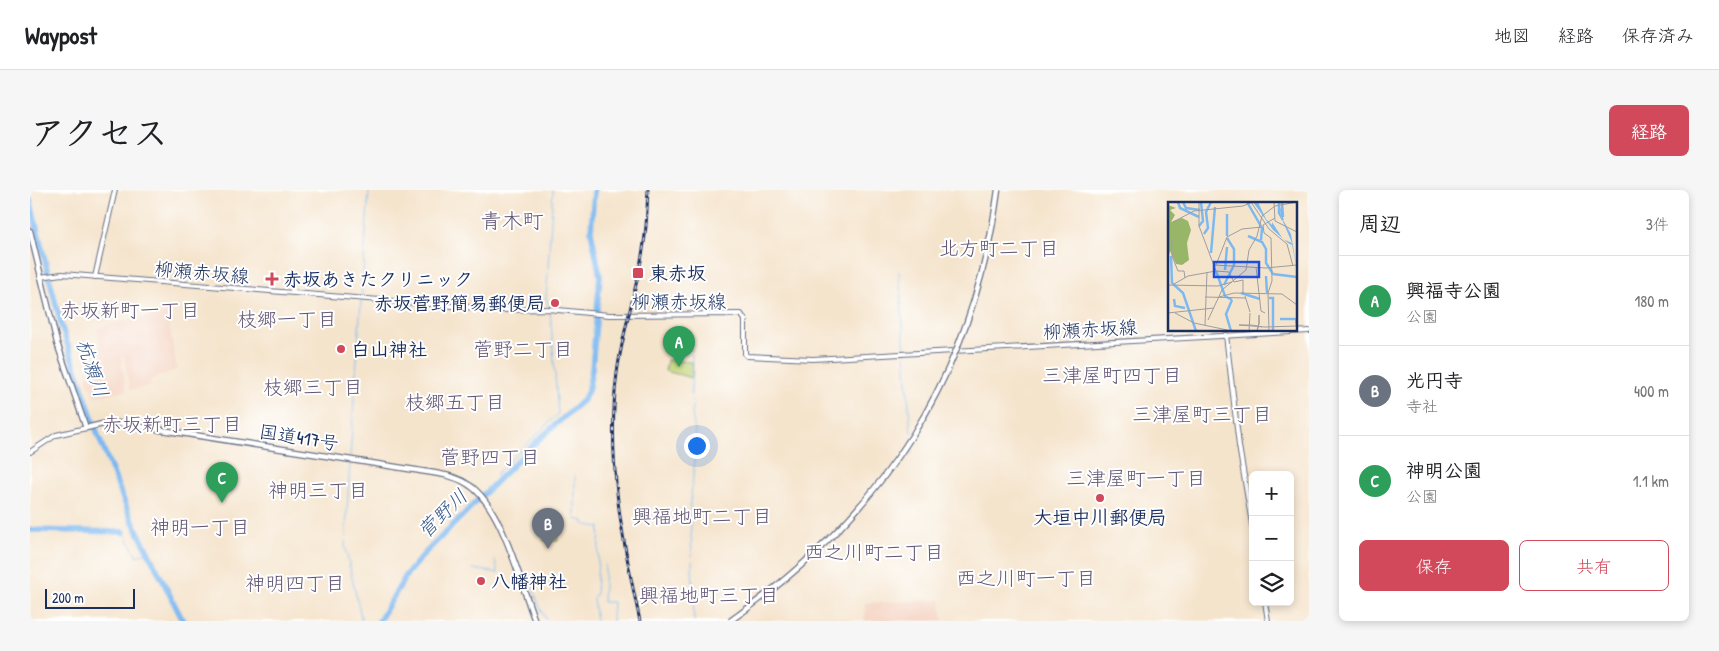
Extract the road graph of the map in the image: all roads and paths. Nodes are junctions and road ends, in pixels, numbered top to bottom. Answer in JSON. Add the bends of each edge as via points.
{"nodes":[{"id":1,"x":115,"y":190,"type":"edge"},
{"id":2,"x":998,"y":190,"type":"edge"},
{"id":3,"x":30,"y":232,"type":"edge"},
{"id":4,"x":42,"y":277,"type":"junction"},
{"id":5,"x":95,"y":277,"type":"junction"},
{"id":6,"x":1309,"y":331,"type":"edge"},
{"id":7,"x":1226,"y":335,"type":"junction"},
{"id":8,"x":86,"y":428,"type":"junction"},
{"id":9,"x":30,"y":452,"type":"edge"},
{"id":10,"x":1251,"y":516,"type":"edge"},
{"id":11,"x":1266,"y":606,"type":"edge"},
{"id":12,"x":535,"y":621,"type":"edge"},
{"id":13,"x":730,"y":621,"type":"edge"},
{"id":14,"x":1268,"y":621,"type":"edge"}],
"edges":[{"from":1,"to":5,"type":"main road"},
{"from":2,"to":13,"type":"highway","bridge":true,"via":[[989,247],[970,314],[950,366],[919,426],[870,496],[836,533],[780,585]]},
{"from":3,"to":4,"type":"highway"},
{"from":4,"to":5,"type":"main road","name":"柳瀬赤坂線"},
{"from":4,"to":8,"type":"highway","via":[[57,343]]},
{"from":5,"to":7,"type":"main road","name":"柳瀬赤坂線","via":[[502,310],[741,314],[745,320],[744,352],[747,356],[813,359]]},
{"from":6,"to":7,"type":"main road","name":"柳瀬赤坂線"},
{"from":7,"to":10,"type":"main road"},
{"from":8,"to":9,"type":"main road","via":[[56,435]]},
{"from":8,"to":12,"type":"highway","name":"国道417号","via":[[111,422],[446,476],[467,483],[485,499],[493,512]]},
{"from":11,"to":14,"type":"main road"}]}
